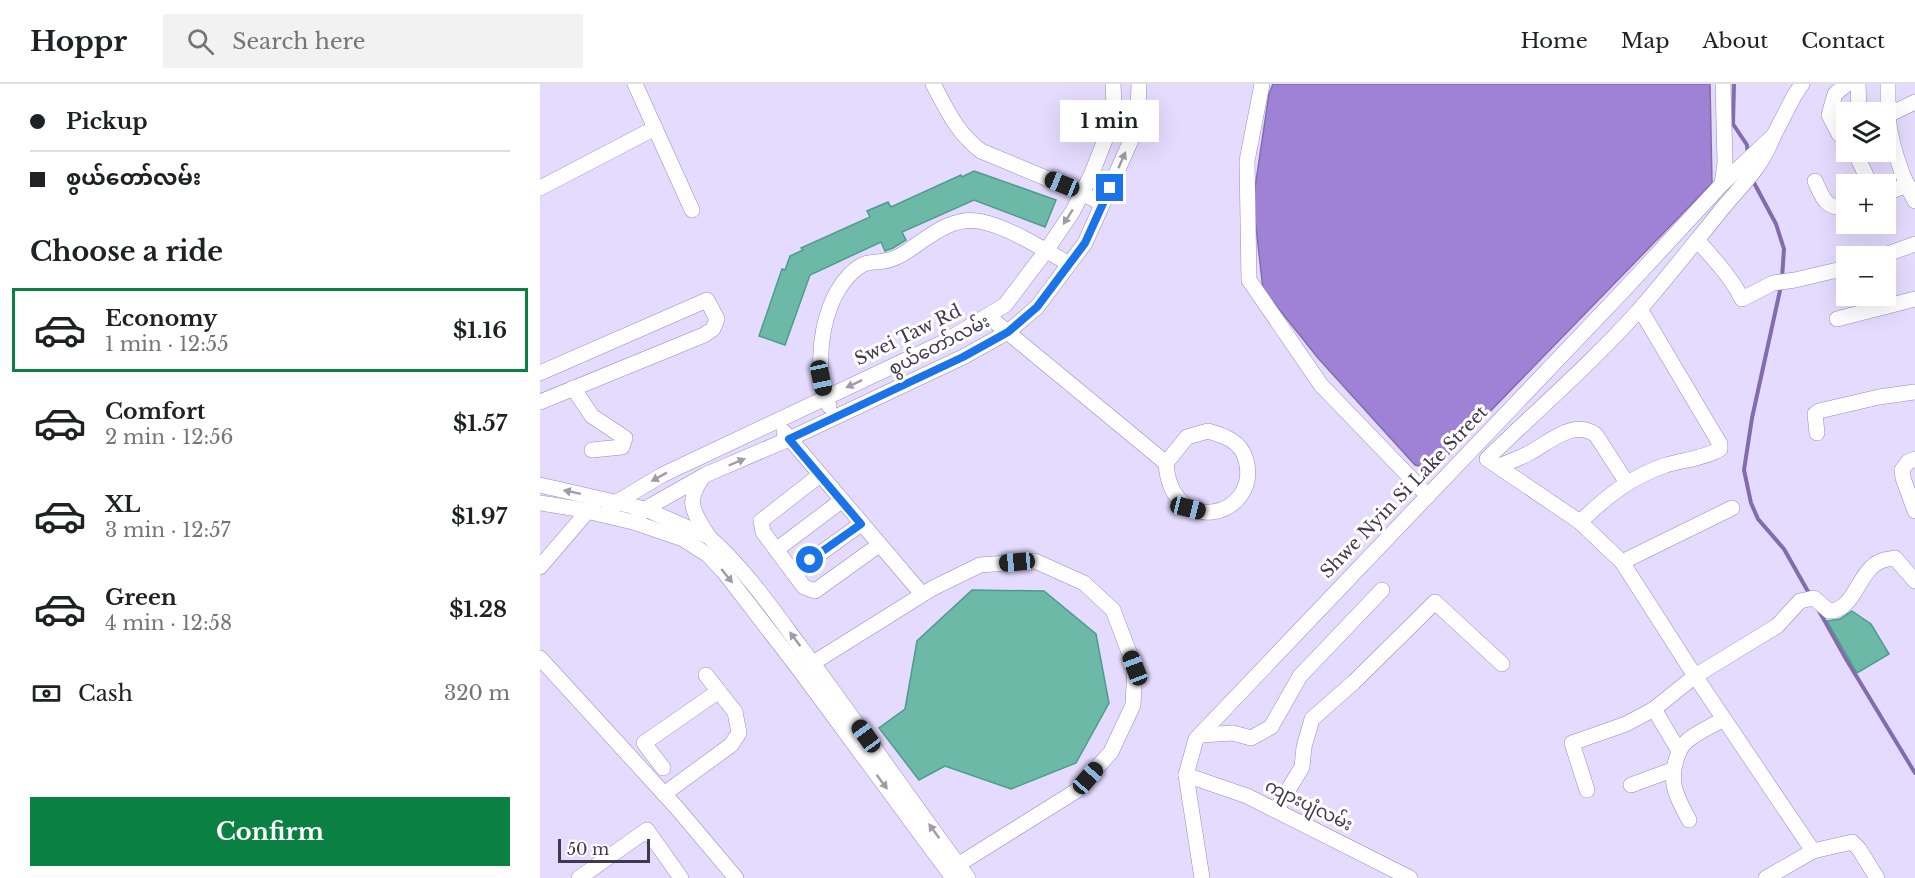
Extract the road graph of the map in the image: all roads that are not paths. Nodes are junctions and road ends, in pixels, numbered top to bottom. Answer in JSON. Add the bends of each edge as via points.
{"nodes":[{"id":1,"x":635,"y":84,"type":"edge"},
{"id":2,"x":933,"y":84,"type":"edge"},
{"id":3,"x":1113,"y":84,"type":"edge"},
{"id":4,"x":1138,"y":84,"type":"edge"},
{"id":5,"x":1262,"y":84,"type":"edge"},
{"id":6,"x":1723,"y":84,"type":"edge"},
{"id":7,"x":1802,"y":84,"type":"edge"},
{"id":8,"x":1847,"y":84,"type":"edge"},
{"id":9,"x":1858,"y":84,"type":"edge"},
{"id":10,"x":1888,"y":84,"type":"edge"},
{"id":11,"x":1859,"y":102,"type":"edge"},
{"id":12,"x":1888,"y":102,"type":"edge"},
{"id":13,"x":1915,"y":102,"type":"edge"},
{"id":14,"x":1114,"y":106,"type":"junction"},
{"id":15,"x":1138,"y":109,"type":"junction"},
{"id":16,"x":1896,"y":111,"type":"edge"},
{"id":17,"x":655,"y":128,"type":"junction"},
{"id":18,"x":1836,"y":128,"type":"edge"},
{"id":19,"x":1896,"y":149,"type":"edge"},
{"id":20,"x":1741,"y":175,"type":"junction"},
{"id":21,"x":1815,"y":181,"type":"dead end"},
{"id":22,"x":1722,"y":184,"type":"junction"},
{"id":23,"x":1908,"y":185,"type":"junction"},
{"id":24,"x":540,"y":188,"type":"edge"},
{"id":25,"x":1896,"y":189,"type":"edge"},
{"id":26,"x":1082,"y":193,"type":"junction"},
{"id":27,"x":1915,"y":201,"type":"edge"},
{"id":28,"x":1102,"y":204,"type":"junction"},
{"id":29,"x":1836,"y":207,"type":"edge"},
{"id":30,"x":692,"y":210,"type":"dead end"},
{"id":31,"x":1697,"y":240,"type":"junction"},
{"id":32,"x":1915,"y":244,"type":"edge"},
{"id":33,"x":1046,"y":251,"type":"junction"},
{"id":34,"x":1896,"y":251,"type":"edge"},
{"id":35,"x":1069,"y":264,"type":"junction"},
{"id":36,"x":1836,"y":270,"type":"edge"},
{"id":37,"x":1915,"y":299,"type":"edge"},
{"id":38,"x":1640,"y":309,"type":"junction"},
{"id":39,"x":988,"y":316,"type":"junction"},
{"id":40,"x":1837,"y":319,"type":"dead end"},
{"id":41,"x":1008,"y":332,"type":"junction"},
{"id":42,"x":540,"y":373,"type":"edge"},
{"id":43,"x":573,"y":388,"type":"junction"},
{"id":44,"x":1915,"y":392,"type":"edge"},
{"id":45,"x":825,"y":397,"type":"junction"},
{"id":46,"x":540,"y":402,"type":"edge"},
{"id":47,"x":835,"y":418,"type":"junction"},
{"id":48,"x":776,"y":421,"type":"junction"},
{"id":49,"x":1817,"y":433,"type":"dead end"},
{"id":50,"x":789,"y":439,"type":"junction"},
{"id":51,"x":591,"y":450,"type":"dead end"},
{"id":52,"x":1915,"y":459,"type":"edge"},
{"id":53,"x":1166,"y":463,"type":"junction"},
{"id":54,"x":1500,"y":466,"type":"junction"},
{"id":55,"x":705,"y":475,"type":"junction"},
{"id":56,"x":820,"y":475,"type":"junction"},
{"id":57,"x":1627,"y":483,"type":"junction"},
{"id":58,"x":540,"y":485,"type":"edge"},
{"id":59,"x":1428,"y":495,"type":"junction"},
{"id":60,"x":598,"y":498,"type":"junction"},
{"id":61,"x":842,"y":501,"type":"junction"},
{"id":62,"x":617,"y":502,"type":"junction"},
{"id":63,"x":540,"y":503,"type":"edge"},
{"id":64,"x":1732,"y":508,"type":"dead end"},
{"id":65,"x":645,"y":509,"type":"junction"},
{"id":66,"x":1915,"y":511,"type":"edge"},
{"id":67,"x":589,"y":512,"type":"junction"},
{"id":68,"x":605,"y":515,"type":"junction"},
{"id":69,"x":633,"y":522,"type":"junction"},
{"id":70,"x":1580,"y":522,"type":"junction"},
{"id":71,"x":861,"y":524,"type":"junction"},
{"id":72,"x":709,"y":537,"type":"junction"},
{"id":73,"x":879,"y":545,"type":"junction"},
{"id":74,"x":776,"y":550,"type":"junction"},
{"id":75,"x":1622,"y":562,"type":"junction"},
{"id":76,"x":540,"y":567,"type":"edge"},
{"id":77,"x":793,"y":573,"type":"junction"},
{"id":78,"x":1915,"y":581,"type":"edge"},
{"id":79,"x":1382,"y":590,"type":"dead end"},
{"id":80,"x":922,"y":594,"type":"junction"},
{"id":81,"x":540,"y":658,"type":"edge"},
{"id":82,"x":813,"y":663,"type":"junction"},
{"id":83,"x":1502,"y":664,"type":"dead end"},
{"id":84,"x":706,"y":675,"type":"dead end"},
{"id":85,"x":1695,"y":676,"type":"junction"},
{"id":86,"x":718,"y":691,"type":"junction"},
{"id":87,"x":1654,"y":709,"type":"junction"},
{"id":88,"x":1724,"y":719,"type":"junction"},
{"id":89,"x":1200,"y":735,"type":"junction"},
{"id":90,"x":1679,"y":751,"type":"junction"},
{"id":91,"x":663,"y":768,"type":"dead end"},
{"id":92,"x":1672,"y":770,"type":"junction"},
{"id":93,"x":1186,"y":775,"type":"junction"},
{"id":94,"x":1631,"y":785,"type":"dead end"},
{"id":95,"x":1587,"y":790,"type":"dead end"},
{"id":96,"x":664,"y":794,"type":"junction"},
{"id":97,"x":1276,"y":810,"type":"junction"},
{"id":98,"x":1689,"y":820,"type":"dead end"},
{"id":99,"x":1813,"y":851,"type":"junction"},
{"id":100,"x":953,"y":871,"type":"edge"},
{"id":101,"x":579,"y":878,"type":"edge"},
{"id":102,"x":681,"y":878,"type":"edge"},
{"id":103,"x":736,"y":878,"type":"edge"},
{"id":104,"x":968,"y":878,"type":"edge"},
{"id":105,"x":1202,"y":878,"type":"edge"},
{"id":106,"x":1410,"y":878,"type":"edge"},
{"id":107,"x":1766,"y":878,"type":"edge"},
{"id":108,"x":1877,"y":878,"type":"edge"}],
"edges":[{"from":1,"to":17,"type":"street"},
{"from":2,"to":26,"type":"street","via":[[967,141],[981,151]]},
{"from":3,"to":14,"type":"street","name":"Swei Taw Rd"},
{"from":4,"to":15,"type":"street","name":"စွယ်တော်လမ်း"},
{"from":5,"to":59,"type":"street","via":[[1247,161],[1249,280],[1322,385]]},
{"from":6,"to":22,"type":"street"},
{"from":7,"to":20,"type":"street","via":[[1774,135]]},
{"from":8,"to":18,"type":"street","via":[[1835,94],[1829,115]]},
{"from":9,"to":11,"type":"street"},
{"from":10,"to":12,"type":"street"},
{"from":13,"to":16,"type":"street"},
{"from":14,"to":15,"type":"street"},
{"from":14,"to":26,"type":"street","name":"Swei Taw Rd","via":[[1108,132]]},
{"from":28,"to":15,"type":"street","name":"စွယ်တော်လမ်း","one_way":true,"via":[[1132,138]]},
{"from":17,"to":24,"type":"street"},
{"from":17,"to":30,"type":"street"},
{"from":19,"to":23,"type":"street"},
{"from":20,"to":22,"type":"street","name":"Shwe Nyin Si Lake Street"},
{"from":20,"to":31,"type":"street"},
{"from":21,"to":29,"type":"street","via":[[1825,203]]},
{"from":22,"to":59,"type":"street","name":"Shwe Nyin Si Lake Street"},
{"from":23,"to":25,"type":"street"},
{"from":23,"to":27,"type":"street"},
{"from":26,"to":28,"type":"street"},
{"from":26,"to":33,"type":"street","name":"Swei Taw Rd","one_way":true},
{"from":28,"to":35,"type":"street","name":"စွယ်တော်လမ်း","via":[[1085,243]]},
{"from":31,"to":36,"type":"street","via":[[1736,286],[1742,299],[1773,283]]},
{"from":31,"to":38,"type":"street"},
{"from":32,"to":34,"type":"street"},
{"from":33,"to":35,"type":"street"},
{"from":33,"to":39,"type":"street","name":"Swei Taw Rd","via":[[1005,305]]},
{"from":33,"to":45,"type":"street","via":[[983,222],[966,221],[937,230],[898,257],[864,263],[842,282],[827,320],[821,352]]},
{"from":35,"to":41,"type":"street","name":"စွယ်တော်လမ်း","via":[[1037,307]]},
{"from":37,"to":40,"type":"street"},
{"from":38,"to":54,"type":"street","via":[[1487,459]]},
{"from":38,"to":57,"type":"street","via":[[1720,449],[1666,465]]},
{"from":39,"to":41,"type":"street"},
{"from":39,"to":45,"type":"street","name":"Swei Taw Rd","one_way":true,"via":[[944,342]]},
{"from":41,"to":47,"type":"street","name":"စွယ်တော်လမ်း"},
{"from":41,"to":53,"type":"street"},
{"from":42,"to":43,"type":"street","via":[[707,300],[717,319],[713,329],[704,335]]},
{"from":43,"to":46,"type":"street"},
{"from":43,"to":51,"type":"street","via":[[592,416],[625,438],[622,447]]},
{"from":44,"to":49,"type":"street","via":[[1819,411],[1814,418]]},
{"from":45,"to":47,"type":"street"},
{"from":45,"to":48,"type":"street","name":"Swei Taw Rd"},
{"from":47,"to":50,"type":"street","name":"စွယ်တော်လမ်း"},
{"from":48,"to":50,"type":"street"},
{"from":48,"to":62,"type":"street","name":"Swei Taw Rd","one_way":true,"via":[[662,475]]},
{"from":55,"to":50,"type":"street","name":"စွယ်တော်လမ်း","one_way":true},
{"from":50,"to":56,"type":"street"},
{"from":52,"to":66,"type":"street","via":[[1902,470]]},
{"from":53,"to":53,"type":"street","via":[[1173,493],[1188,508],[1208,513],[1229,507],[1244,492],[1249,472],[1244,452],[1228,436],[1208,431],[1187,437]]},
{"from":54,"to":57,"type":"street","via":[[1564,433],[1589,430]]},
{"from":54,"to":70,"type":"street"},
{"from":55,"to":65,"type":"street","name":"စွယ်တော်လမ်း"},
{"from":55,"to":72,"type":"street","via":[[694,490],[692,507]]},
{"from":56,"to":61,"type":"street"},
{"from":56,"to":74,"type":"street","via":[[761,521],[763,532]]},
{"from":57,"to":70,"type":"street"},
{"from":60,"to":58,"type":"street","one_way":true},
{"from":59,"to":89,"type":"street","name":"Shwe Nyin Si Lake Street"},
{"from":60,"to":62,"type":"street"},
{"from":60,"to":67,"type":"street"},
{"from":61,"to":71,"type":"street"},
{"from":61,"to":74,"type":"street"},
{"from":62,"to":65,"type":"street"},
{"from":62,"to":68,"type":"street","name":"Swei Taw Rd"},
{"from":63,"to":67,"type":"street"},
{"from":64,"to":75,"type":"street"},
{"from":65,"to":69,"type":"street","name":"စွယ်တော်လမ်း"},
{"from":65,"to":72,"type":"street"},
{"from":67,"to":68,"type":"street"},
{"from":67,"to":76,"type":"street"},
{"from":68,"to":69,"type":"street"},
{"from":69,"to":100,"type":"street","one_way":true,"via":[[683,538],[724,572]]},
{"from":70,"to":75,"type":"street"},
{"from":71,"to":73,"type":"street"},
{"from":71,"to":77,"type":"street"},
{"from":82,"to":72,"type":"street","one_way":true,"via":[[738,565]]},
{"from":73,"to":77,"type":"street","via":[[815,591],[804,587]]},
{"from":73,"to":80,"type":"street"},
{"from":74,"to":77,"type":"street"},
{"from":75,"to":85,"type":"street"},
{"from":78,"to":85,"type":"street","via":[[1895,558],[1879,561],[1846,604],[1836,611],[1829,611],[1810,598],[1800,601],[1777,626]]},
{"from":79,"to":89,"type":"street","via":[[1300,676],[1271,727],[1251,738],[1233,733]]},
{"from":80,"to":82,"type":"street"},
{"from":80,"to":100,"type":"street","via":[[980,566],[1035,561],[1084,583],[1113,610],[1135,668],[1133,705],[1111,752],[1076,791]]},
{"from":81,"to":96,"type":"street"},
{"from":100,"to":82,"type":"street","one_way":true},
{"from":83,"to":97,"type":"street","via":[[1435,602],[1312,719],[1302,766]]},
{"from":84,"to":86,"type":"street"},
{"from":85,"to":87,"type":"street"},
{"from":85,"to":88,"type":"street"},
{"from":86,"to":91,"type":"street","via":[[644,743]]},
{"from":86,"to":96,"type":"street","via":[[735,712],[739,733],[732,745]]},
{"from":87,"to":90,"type":"street"},
{"from":87,"to":95,"type":"street","via":[[1626,724],[1572,743]]},
{"from":88,"to":90,"type":"street","via":[[1686,741]]},
{"from":88,"to":99,"type":"street"},
{"from":89,"to":93,"type":"street","name":"Shwe Nyin Si Lake Street"},
{"from":90,"to":92,"type":"street"},
{"from":92,"to":94,"type":"street"},
{"from":92,"to":98,"type":"street","via":[[1676,795]]},
{"from":93,"to":97,"type":"street","name":"ကျားပျံလမ်း"},
{"from":93,"to":105,"type":"street","name":"Shwe Nyin Si Lake Street"},
{"from":96,"to":103,"type":"street"},
{"from":97,"to":106,"type":"street","name":"ကျားပျံလမ်း"},
{"from":99,"to":107,"type":"street"},
{"from":99,"to":108,"type":"street","via":[[1852,842]]},
{"from":100,"to":104,"type":"street"},
{"from":101,"to":102,"type":"street","via":[[647,830]]}]}
